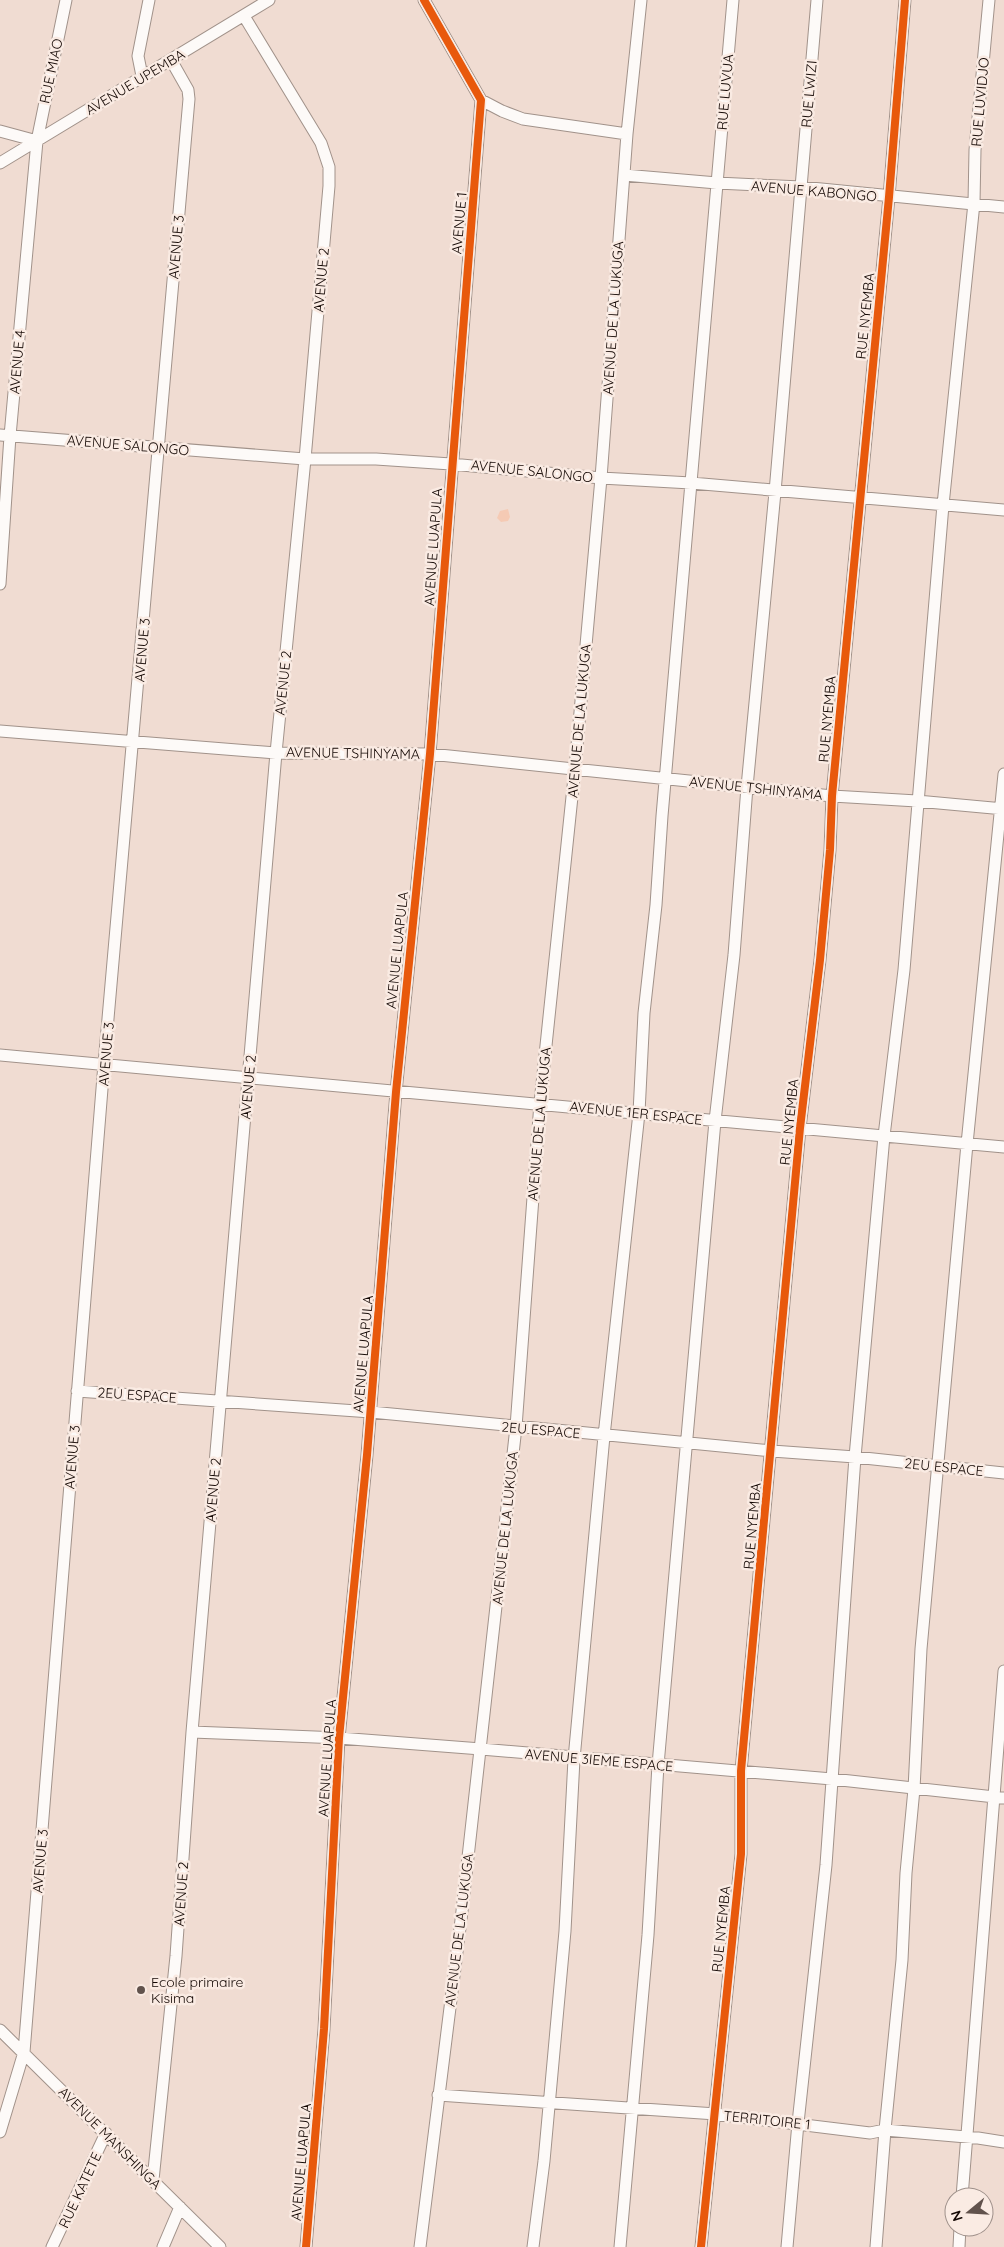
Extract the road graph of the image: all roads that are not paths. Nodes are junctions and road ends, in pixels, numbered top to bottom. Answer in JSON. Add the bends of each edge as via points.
{"nodes":[{"id":1,"x":66,"y":0,"type":"edge"},
{"id":2,"x":149,"y":0,"type":"edge"},
{"id":3,"x":270,"y":0,"type":"edge"},
{"id":4,"x":424,"y":0,"type":"edge"},
{"id":5,"x":641,"y":0,"type":"edge"},
{"id":6,"x":733,"y":0,"type":"edge"},
{"id":7,"x":816,"y":0,"type":"edge"},
{"id":8,"x":905,"y":0,"type":"edge"},
{"id":9,"x":989,"y":0,"type":"edge"},
{"id":10,"x":244,"y":16,"type":"junction"},
{"id":11,"x":171,"y":60,"type":"junction"},
{"id":12,"x":142,"y":76,"type":"junction"},
{"id":13,"x":481,"y":100,"type":"junction"},
{"id":14,"x":0,"y":131,"type":"edge"},
{"id":15,"x":627,"y":134,"type":"junction"},
{"id":16,"x":37,"y":141,"type":"junction"},
{"id":17,"x":0,"y":163,"type":"edge"},
{"id":18,"x":624,"y":175,"type":"junction"},
{"id":19,"x":717,"y":183,"type":"junction"},
{"id":20,"x":801,"y":187,"type":"junction"},
{"id":21,"x":889,"y":197,"type":"junction"},
{"id":22,"x":974,"y":203,"type":"junction"},
{"id":23,"x":1004,"y":207,"type":"edge"},
{"id":24,"x":5,"y":435,"type":"edge"},
{"id":25,"x":159,"y":448,"type":"junction"},
{"id":26,"x":305,"y":460,"type":"junction"},
{"id":27,"x":451,"y":464,"type":"junction"},
{"id":28,"x":601,"y":478,"type":"junction"},
{"id":29,"x":691,"y":483,"type":"junction"},
{"id":30,"x":774,"y":492,"type":"junction"},
{"id":31,"x":860,"y":497,"type":"junction"},
{"id":32,"x":943,"y":505,"type":"junction"},
{"id":33,"x":1004,"y":510,"type":"edge"},
{"id":34,"x":0,"y":584,"type":"edge"},
{"id":35,"x":0,"y":731,"type":"edge"},
{"id":36,"x":134,"y":742,"type":"junction"},
{"id":37,"x":276,"y":753,"type":"junction"},
{"id":38,"x":430,"y":754,"type":"junction"},
{"id":39,"x":576,"y":768,"type":"junction"},
{"id":40,"x":1004,"y":774,"type":"edge"},
{"id":41,"x":665,"y":778,"type":"junction"},
{"id":42,"x":747,"y":787,"type":"junction"},
{"id":43,"x":832,"y":796,"type":"junction"},
{"id":44,"x":917,"y":801,"type":"junction"},
{"id":45,"x":1002,"y":809,"type":"edge"},
{"id":46,"x":0,"y":1055,"type":"edge"},
{"id":47,"x":104,"y":1064,"type":"junction"},
{"id":48,"x":248,"y":1076,"type":"junction"},
{"id":49,"x":396,"y":1092,"type":"junction"},
{"id":50,"x":540,"y":1103,"type":"junction"},
{"id":51,"x":639,"y":1113,"type":"junction"},
{"id":52,"x":715,"y":1122,"type":"junction"},
{"id":53,"x":800,"y":1128,"type":"junction"},
{"id":54,"x":884,"y":1136,"type":"junction"},
{"id":55,"x":967,"y":1144,"type":"junction"},
{"id":56,"x":1004,"y":1147,"type":"edge"},
{"id":57,"x":77,"y":1391,"type":"junction"},
{"id":58,"x":221,"y":1400,"type":"junction"},
{"id":59,"x":371,"y":1412,"type":"junction"},
{"id":60,"x":516,"y":1427,"type":"junction"},
{"id":61,"x":604,"y":1436,"type":"junction"},
{"id":62,"x":687,"y":1443,"type":"junction"},
{"id":63,"x":772,"y":1451,"type":"junction"},
{"id":64,"x":855,"y":1457,"type":"junction"},
{"id":65,"x":938,"y":1466,"type":"junction"},
{"id":66,"x":1004,"y":1473,"type":"edge"},
{"id":67,"x":1004,"y":1671,"type":"edge"},
{"id":68,"x":192,"y":1732,"type":"junction"},
{"id":69,"x":339,"y":1738,"type":"junction"},
{"id":70,"x":481,"y":1749,"type":"junction"},
{"id":71,"x":574,"y":1759,"type":"junction"},
{"id":72,"x":658,"y":1765,"type":"junction"},
{"id":73,"x":741,"y":1771,"type":"junction"},
{"id":74,"x":832,"y":1780,"type":"junction"},
{"id":75,"x":914,"y":1789,"type":"junction"},
{"id":76,"x":999,"y":1797,"type":"edge"},
{"id":77,"x":0,"y":2030,"type":"edge"},
{"id":78,"x":24,"y":2052,"type":"junction"},
{"id":79,"x":438,"y":2096,"type":"junction"},
{"id":80,"x":549,"y":2104,"type":"junction"},
{"id":81,"x":632,"y":2108,"type":"junction"},
{"id":82,"x":716,"y":2114,"type":"junction"},
{"id":83,"x":798,"y":2122,"type":"junction"},
{"id":84,"x":884,"y":2130,"type":"junction"},
{"id":85,"x":0,"y":2132,"type":"edge"},
{"id":86,"x":106,"y":2133,"type":"junction"},
{"id":87,"x":966,"y":2137,"type":"junction"},
{"id":88,"x":1004,"y":2142,"type":"edge"},
{"id":89,"x":153,"y":2180,"type":"junction"},
{"id":90,"x":963,"y":2187,"type":"edge"},
{"id":91,"x":180,"y":2207,"type":"junction"},
{"id":92,"x":52,"y":2247,"type":"edge"},
{"id":93,"x":163,"y":2247,"type":"edge"},
{"id":94,"x":220,"y":2247,"type":"edge"},
{"id":95,"x":306,"y":2247,"type":"edge"},
{"id":96,"x":420,"y":2247,"type":"edge"},
{"id":97,"x":533,"y":2247,"type":"edge"},
{"id":98,"x":620,"y":2247,"type":"edge"},
{"id":99,"x":702,"y":2247,"type":"edge"},
{"id":100,"x":787,"y":2247,"type":"edge"},
{"id":101,"x":876,"y":2247,"type":"edge"}],
"edges":[{"from":1,"to":16,"type":"street","name":"RUE MIAO"},
{"from":2,"to":12,"type":"street","via":[[138,56]]},
{"from":3,"to":10,"type":"street","name":"AVENUE UPEMBA"},
{"from":4,"to":13,"type":"street"},
{"from":5,"to":15,"type":"street","name":"AVENUE DE LA LUKUGA"},
{"from":6,"to":19,"type":"street","name":"RUE LUVUA"},
{"from":7,"to":20,"type":"street","name":"RUE LWIZI"},
{"from":8,"to":21,"type":"street","name":"RUE NYEMBA"},
{"from":9,"to":22,"type":"street","name":"RUE LUVIDJO","via":[[975,150]]},
{"from":10,"to":11,"type":"street","name":"AVENUE UPEMBA"},
{"from":10,"to":26,"type":"street","name":"AVENUE 2","via":[[321,142],[329,167]]},
{"from":11,"to":12,"type":"street","name":"AVENUE UPEMBA"},
{"from":11,"to":25,"type":"street","name":"AVENUE 3","via":[[188,90],[189,99]]},
{"from":12,"to":16,"type":"street","name":"AVENUE UPEMBA"},
{"from":13,"to":15,"type":"street","via":[[523,119]]},
{"from":13,"to":27,"type":"street","name":"AVENUE 1"},
{"from":14,"to":16,"type":"street"},
{"from":15,"to":18,"type":"street","name":"AVENUE DE LA LUKUGA"},
{"from":16,"to":17,"type":"street","name":"AVENUE UPEMBA"},
{"from":16,"to":24,"type":"street","name":"AVENUE 4"},
{"from":18,"to":19,"type":"street","name":"AVENUE KABONGO"},
{"from":18,"to":28,"type":"street","name":"AVENUE DE LA LUKUGA"},
{"from":19,"to":20,"type":"street","name":"AVENUE KABONGO"},
{"from":19,"to":29,"type":"street","name":"RUE LUVUA"},
{"from":20,"to":21,"type":"street","name":"AVENUE KABONGO"},
{"from":20,"to":30,"type":"street","name":"RUE LWIZI"},
{"from":21,"to":22,"type":"street","name":"AVENUE KABONGO"},
{"from":21,"to":31,"type":"street","name":"RUE NYEMBA"},
{"from":22,"to":23,"type":"street","name":"AVENUE KABONGO"},
{"from":22,"to":32,"type":"street","name":"RUE LUVIDJO"},
{"from":24,"to":25,"type":"street","name":"AVENUE SALONGO"},
{"from":24,"to":34,"type":"street","name":"AVENUE 4"},
{"from":25,"to":26,"type":"street","name":"AVENUE SALONGO"},
{"from":25,"to":36,"type":"street","name":"AVENUE 3"},
{"from":26,"to":27,"type":"street","name":"AVENUE SALONGO","via":[[376,459]]},
{"from":26,"to":37,"type":"street","name":"AVENUE 2"},
{"from":27,"to":28,"type":"street","name":"AVENUE SALONGO"},
{"from":27,"to":38,"type":"street","name":"AVENUE LUAPULA"},
{"from":28,"to":29,"type":"street","name":"AVENUE SALONGO"},
{"from":28,"to":39,"type":"street","name":"AVENUE DE LA LUKUGA"},
{"from":29,"to":30,"type":"street","name":"AVENUE SALONGO"},
{"from":29,"to":41,"type":"street","name":"RUE LUVUA"},
{"from":30,"to":31,"type":"street","name":"AVENUE SALONGO"},
{"from":30,"to":42,"type":"street","name":"RUE LWIZI"},
{"from":31,"to":32,"type":"street","name":"AVENUE SALONGO"},
{"from":31,"to":43,"type":"street","name":"RUE NYEMBA"},
{"from":32,"to":33,"type":"street","name":"AVENUE SALONGO"},
{"from":32,"to":44,"type":"street","name":"RUE LUVIDJO"},
{"from":35,"to":36,"type":"street","name":"AVENUE TSHINYAMA"},
{"from":36,"to":37,"type":"street","name":"AVENUE TSHINYAMA"},
{"from":36,"to":47,"type":"street","name":"AVENUE 3"},
{"from":37,"to":38,"type":"street","name":"AVENUE TSHINYAMA"},
{"from":37,"to":48,"type":"street","name":"AVENUE 2"},
{"from":38,"to":39,"type":"street","name":"AVENUE TSHINYAMA"},
{"from":38,"to":49,"type":"street","name":"AVENUE LUAPULA"},
{"from":39,"to":41,"type":"street","name":"AVENUE TSHINYAMA"},
{"from":39,"to":50,"type":"street","name":"AVENUE DE LA LUKUGA"},
{"from":40,"to":45,"type":"street"},
{"from":41,"to":42,"type":"street","name":"AVENUE TSHINYAMA"},
{"from":41,"to":51,"type":"street","name":"RUE LUVUA","via":[[644,1013]]},
{"from":42,"to":43,"type":"street","name":"AVENUE TSHINYAMA"},
{"from":42,"to":52,"type":"street","name":"RUE LWIZI","via":[[734,955]]},
{"from":43,"to":44,"type":"street","name":"AVENUE TSHINYAMA"},
{"from":43,"to":53,"type":"street","name":"RUE NYEMBA","via":[[820,960]]},
{"from":44,"to":45,"type":"street","name":"AVENUE TSHINYAMA"},
{"from":44,"to":54,"type":"street","name":"RUE LUVIDJO","via":[[904,970]]},
{"from":45,"to":55,"type":"street"},
{"from":46,"to":47,"type":"street","name":"AVENUE 1ER ESPACE"},
{"from":47,"to":48,"type":"street","name":"AVENUE 1ER ESPACE"},
{"from":47,"to":57,"type":"street","name":"AVENUE 3"},
{"from":48,"to":49,"type":"street","name":"AVENUE 1ER ESPACE"},
{"from":48,"to":58,"type":"street","name":"AVENUE 2"},
{"from":49,"to":50,"type":"street","name":"AVENUE 1ER ESPACE"},
{"from":49,"to":59,"type":"street","name":"AVENUE LUAPULA"},
{"from":50,"to":51,"type":"street","name":"AVENUE 1ER ESPACE"},
{"from":50,"to":60,"type":"street","name":"AVENUE DE LA LUKUGA"},
{"from":51,"to":52,"type":"street","name":"AVENUE 1ER ESPACE"},
{"from":51,"to":61,"type":"street","name":"RUE LUVUA"},
{"from":52,"to":53,"type":"street","name":"AVENUE 1ER ESPACE"},
{"from":52,"to":62,"type":"street","name":"RUE LWIZI"},
{"from":53,"to":54,"type":"street","name":"AVENUE 1ER ESPACE"},
{"from":53,"to":63,"type":"street","name":"RUE NYEMBA"},
{"from":54,"to":55,"type":"street","name":"AVENUE 1ER ESPACE"},
{"from":54,"to":64,"type":"street","name":"RUE LUVIDJO"},
{"from":55,"to":56,"type":"street","name":"AVENUE 1ER ESPACE"},
{"from":55,"to":65,"type":"street"},
{"from":57,"to":58,"type":"street","name":"2EU ESPACE"},
{"from":57,"to":78,"type":"street","name":"AVENUE 3"},
{"from":58,"to":59,"type":"street","name":"2EU ESPACE"},
{"from":58,"to":68,"type":"street","name":"AVENUE 2"},
{"from":59,"to":60,"type":"street","name":"2EU ESPACE"},
{"from":59,"to":69,"type":"street","name":"AVENUE LUAPULA"},
{"from":60,"to":61,"type":"street","name":"2EU ESPACE"},
{"from":60,"to":70,"type":"street","name":"AVENUE DE LA LUKUGA"},
{"from":61,"to":62,"type":"street","name":"2EU ESPACE"},
{"from":61,"to":71,"type":"street","name":"RUE LUVUA"},
{"from":62,"to":63,"type":"street","name":"2EU ESPACE"},
{"from":62,"to":72,"type":"street","name":"RUE LWIZI"},
{"from":63,"to":64,"type":"street","name":"2EU ESPACE"},
{"from":63,"to":73,"type":"street","name":"RUE NYEMBA"},
{"from":64,"to":65,"type":"street","name":"2EU ESPACE"},
{"from":64,"to":74,"type":"street","name":"RUE LUVIDJO"},
{"from":65,"to":66,"type":"street","name":"2EU ESPACE"},
{"from":65,"to":75,"type":"street","via":[[921,1649]]},
{"from":67,"to":76,"type":"street"},
{"from":68,"to":69,"type":"street","name":"AVENUE 3IEME ESPACE"},
{"from":68,"to":89,"type":"street","name":"AVENUE 2","via":[[176,1956]]},
{"from":69,"to":70,"type":"street","name":"AVENUE 3IEME ESPACE"},
{"from":69,"to":95,"type":"street","name":"AVENUE LUAPULA","via":[[324,2029]]},
{"from":70,"to":71,"type":"street","name":"AVENUE 3IEME ESPACE"},
{"from":70,"to":79,"type":"street","name":"AVENUE DE LA LUKUGA"},
{"from":71,"to":72,"type":"street","name":"AVENUE 3IEME ESPACE"},
{"from":71,"to":80,"type":"street","name":"RUE LUVUA","via":[[565,1930]]},
{"from":72,"to":73,"type":"street","name":"AVENUE 3IEME ESPACE"},
{"from":72,"to":81,"type":"street","name":"RUE LWIZI","via":[[648,1935]]},
{"from":73,"to":74,"type":"street","name":"AVENUE 3IEME ESPACE"},
{"from":73,"to":82,"type":"street","name":"RUE NYEMBA","via":[[741,1854]]},
{"from":74,"to":75,"type":"street","name":"AVENUE 3IEME ESPACE"},
{"from":74,"to":83,"type":"street","name":"RUE LUVIDJO","via":[[818,1950]]},
{"from":75,"to":76,"type":"street","name":"AVENUE 3IEME ESPACE"},
{"from":75,"to":84,"type":"street","via":[[902,1960]]},
{"from":76,"to":87,"type":"street"},
{"from":77,"to":78,"type":"street","name":"AVENUE MANSHINGA"},
{"from":78,"to":85,"type":"street","name":"AVENUE 3"},
{"from":78,"to":86,"type":"street","name":"AVENUE MANSHINGA"},
{"from":79,"to":80,"type":"street","name":"TERRITOIRE 1"},
{"from":79,"to":96,"type":"street","name":"AVENUE DE LA LUKUGA"},
{"from":80,"to":81,"type":"street","name":"TERRITOIRE 1"},
{"from":80,"to":97,"type":"street","name":"RUE LUVUA"},
{"from":81,"to":82,"type":"street","name":"TERRITOIRE 1"},
{"from":81,"to":98,"type":"street","name":"RUE LWIZI"},
{"from":82,"to":83,"type":"street","name":"TERRITOIRE 1"},
{"from":82,"to":99,"type":"street","name":"RUE NYEMBA"},
{"from":83,"to":84,"type":"street","name":"TERRITOIRE 1","via":[[870,2133]]},
{"from":83,"to":100,"type":"street","name":"RUE LUVIDJO"},
{"from":84,"to":87,"type":"street","name":"TERRITOIRE 1"},
{"from":84,"to":101,"type":"street"},
{"from":86,"to":89,"type":"street","name":"AVENUE MANSHINGA"},
{"from":86,"to":92,"type":"street","name":"RUE KATETE"},
{"from":87,"to":88,"type":"street","name":"TERRITOIRE 1"},
{"from":87,"to":90,"type":"street"},
{"from":89,"to":91,"type":"street","name":"AVENUE MANSHINGA"},
{"from":91,"to":93,"type":"street"},
{"from":91,"to":94,"type":"street","name":"AVENUE MANSHINGA"}]}
